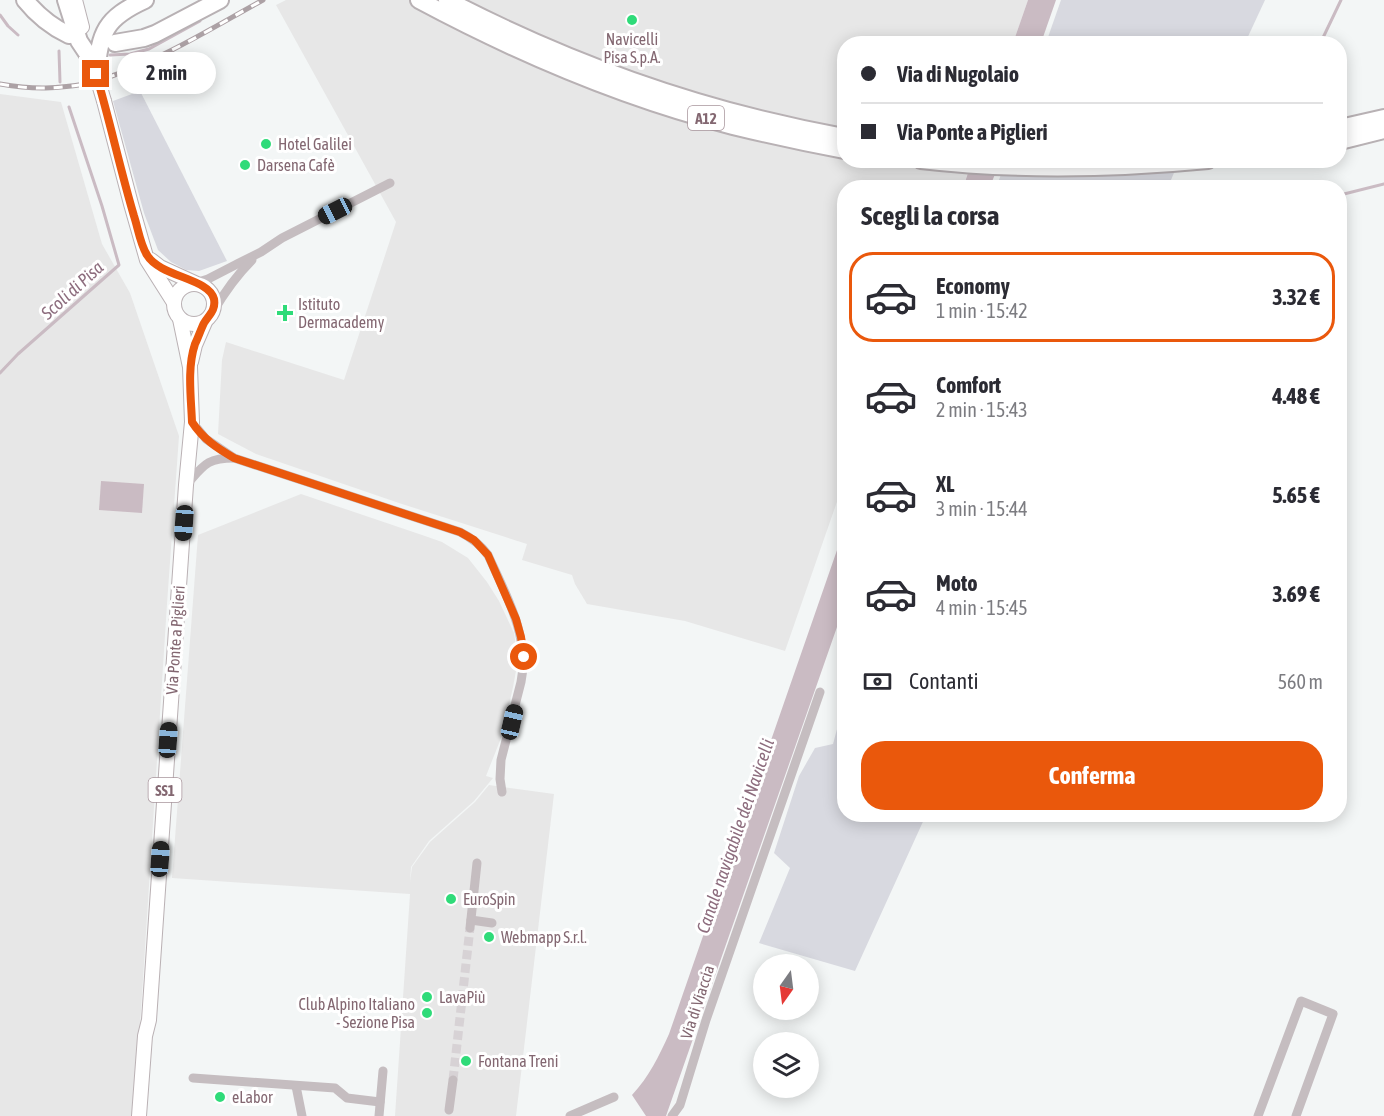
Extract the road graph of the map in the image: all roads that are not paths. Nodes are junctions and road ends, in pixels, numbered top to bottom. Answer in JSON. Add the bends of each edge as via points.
{"nodes":[{"id":1,"x":25,"y":0,"type":"edge"},
{"id":2,"x":66,"y":0,"type":"edge"},
{"id":3,"x":75,"y":0,"type":"edge"},
{"id":4,"x":145,"y":0,"type":"edge"},
{"id":5,"x":220,"y":0,"type":"edge"},
{"id":6,"x":419,"y":0,"type":"edge"},
{"id":7,"x":447,"y":0,"type":"edge"},
{"id":8,"x":69,"y":35,"type":"dead end"},
{"id":9,"x":115,"y":43,"type":"dead end"},
{"id":10,"x":94,"y":66,"type":"junction"},
{"id":11,"x":1384,"y":118,"type":"edge"},
{"id":12,"x":1347,"y":126,"type":"edge"},
{"id":13,"x":1384,"y":130,"type":"edge"},
{"id":14,"x":837,"y":135,"type":"edge"},
{"id":15,"x":1347,"y":139,"type":"edge"},
{"id":16,"x":837,"y":149,"type":"edge"},
{"id":17,"x":1021,"y":168,"type":"edge"},
{"id":18,"x":1060,"y":168,"type":"edge"},
{"id":19,"x":390,"y":183,"type":"dead end"},
{"id":20,"x":144,"y":248,"type":"junction"},
{"id":21,"x":261,"y":252,"type":"junction"},
{"id":22,"x":195,"y":283,"type":"junction"},
{"id":23,"x":174,"y":301,"type":"junction"},
{"id":24,"x":209,"y":317,"type":"junction"},
{"id":25,"x":180,"y":319,"type":"junction"},
{"id":26,"x":190,"y":367,"type":"junction"},
{"id":27,"x":192,"y":422,"type":"junction"},
{"id":28,"x":234,"y":458,"type":"junction"},
{"id":29,"x":186,"y":485,"type":"junction"},
{"id":30,"x":820,"y":692,"type":"dead end"},
{"id":31,"x":502,"y":792,"type":"dead end"},
{"id":32,"x":477,"y":863,"type":"dead end"},
{"id":33,"x":492,"y":923,"type":"dead end"},
{"id":34,"x":149,"y":1020,"type":"junction"},
{"id":35,"x":383,"y":1071,"type":"dead end"},
{"id":36,"x":193,"y":1078,"type":"dead end"},
{"id":37,"x":453,"y":1080,"type":"tunnel mouth"},
{"id":38,"x":296,"y":1086,"type":"junction"},
{"id":39,"x":614,"y":1097,"type":"dead end"},
{"id":40,"x":380,"y":1102,"type":"junction"},
{"id":41,"x":449,"y":1110,"type":"dead end"},
{"id":42,"x":138,"y":1116,"type":"edge"},
{"id":43,"x":147,"y":1116,"type":"edge"},
{"id":44,"x":302,"y":1116,"type":"edge"},
{"id":45,"x":379,"y":1116,"type":"edge"},
{"id":46,"x":570,"y":1116,"type":"edge"},
{"id":47,"x":672,"y":1116,"type":"edge"},
{"id":48,"x":1258,"y":1116,"type":"edge"},
{"id":49,"x":1296,"y":1116,"type":"edge"}],
"edges":[{"from":1,"to":8,"type":"highway","via":[[45,21]]},
{"from":2,"to":10,"type":"highway","via":[[80,41]]},
{"from":3,"to":10,"type":"main road","number":"SS1"},
{"from":4,"to":10,"type":"highway","via":[[120,12],[110,24]]},
{"from":5,"to":9,"type":"highway","via":[[154,34]]},
{"from":6,"to":16,"type":"highway","number":"A12","via":[[522,52],[667,107],[731,126]]},
{"from":7,"to":14,"type":"highway","number":"A12","via":[[535,43],[647,86],[733,113]]},
{"from":10,"to":20,"type":"main road","number":"SS1","bridge":true},
{"from":11,"to":12,"type":"highway"},
{"from":13,"to":15,"type":"highway"},
{"from":17,"to":18,"type":"highway"},
{"from":19,"to":21,"type":"street"},
{"from":20,"to":22,"type":"main road","number":"SS1","via":[[160,267]]},
{"from":20,"to":23,"type":"main road","number":"SS1","via":[[150,265]]},
{"from":21,"to":22,"type":"street"},
{"from":21,"to":24,"type":"street","via":[[244,268]]},
{"from":22,"to":23,"type":"main road","via":[[181,288]]},
{"from":22,"to":24,"type":"main road","number":"SS1","via":[[212,293],[214,302]]},
{"from":23,"to":25,"type":"main road","number":"SS1"},
{"from":24,"to":25,"type":"main road","via":[[194,324]]},
{"from":24,"to":26,"type":"main road","name":"Via Ponte a Piglieri","number":"SS1","via":[[195,345]]},
{"from":25,"to":26,"type":"main road","name":"Via Ponte a Piglieri","number":"SS1"},
{"from":26,"to":27,"type":"main road","name":"Via Ponte a Piglieri","number":"SS1"},
{"from":27,"to":28,"type":"street","via":[[206,439]]},
{"from":27,"to":29,"type":"main road","name":"Via Ponte a Piglieri","number":"SS1"},
{"from":28,"to":29,"type":"street","via":[[207,463]]},
{"from":28,"to":31,"type":"street","via":[[460,532],[482,547],[516,619],[524,657],[501,760]]},
{"from":29,"to":34,"type":"main road","name":"Via Ponte a Piglieri","number":"SS1"},
{"from":30,"to":47,"type":"street","name":"Via di Viaccia","via":[[680,1105]]},
{"from":32,"to":33,"type":"street","via":[[470,924]]},
{"from":34,"to":42,"type":"main road","name":"Via Ponte a Piglieri"},
{"from":34,"to":43,"type":"main road","name":"Via Ponte a Piglieri"},
{"from":35,"to":40,"type":"street"},
{"from":36,"to":38,"type":"street"},
{"from":37,"to":41,"type":"street"},
{"from":38,"to":40,"type":"street","via":[[335,1088],[347,1098]]},
{"from":38,"to":44,"type":"street"},
{"from":39,"to":46,"type":"street"},
{"from":40,"to":45,"type":"street"},
{"from":48,"to":49,"type":"street","via":[[1301,1001],[1333,1014]]}]}
